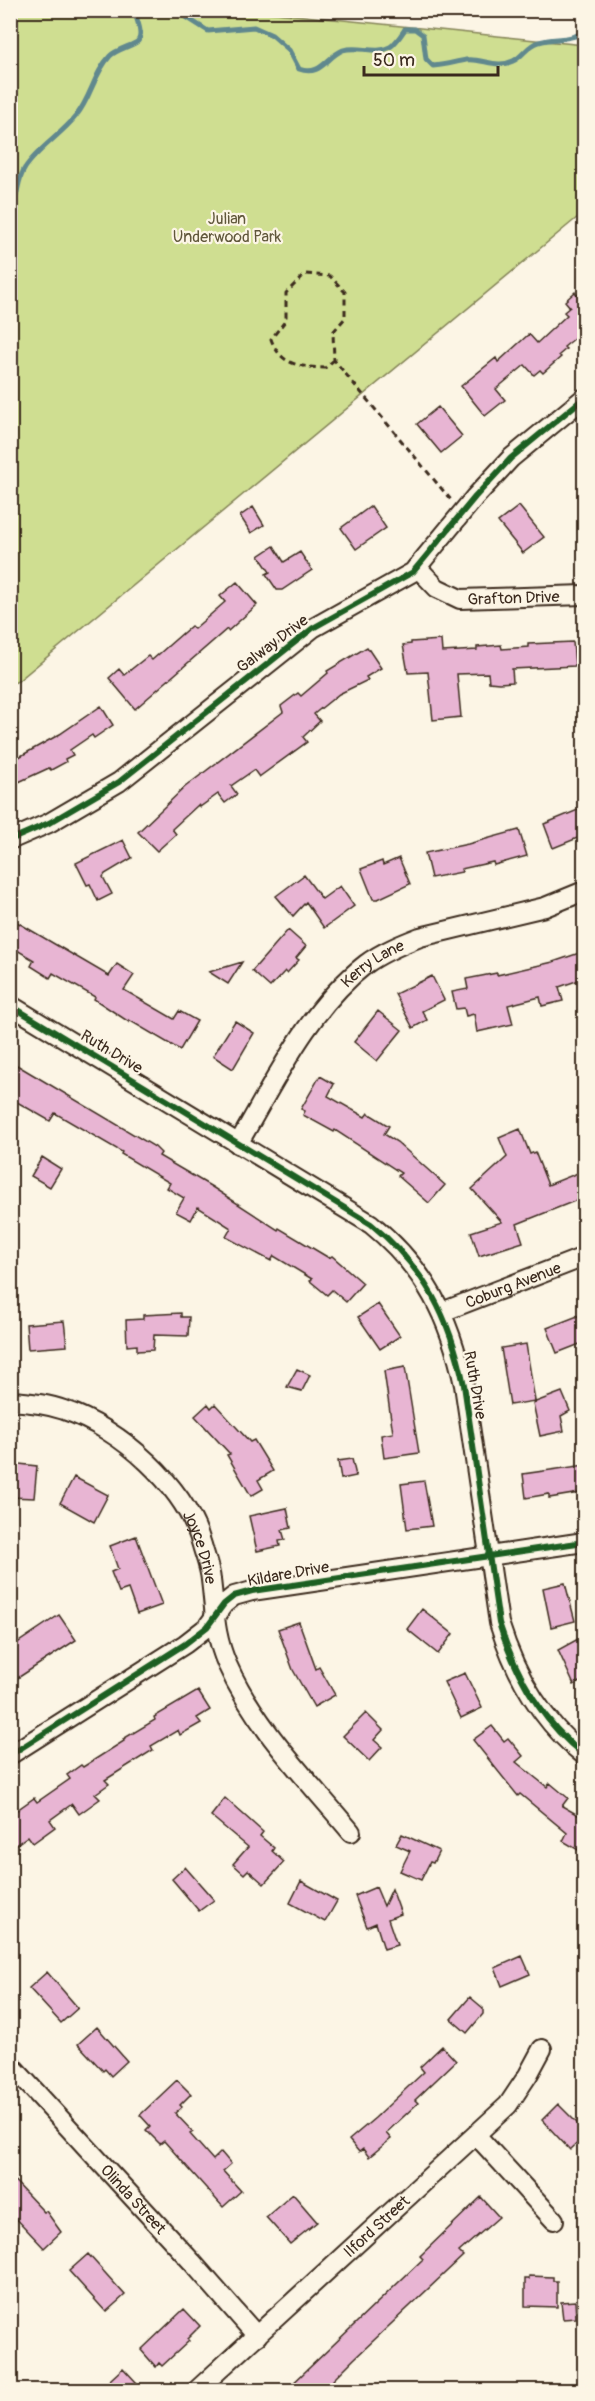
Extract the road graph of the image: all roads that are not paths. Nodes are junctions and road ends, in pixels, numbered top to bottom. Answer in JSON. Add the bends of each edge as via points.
{"nodes":[{"id":1,"x":585,"y":398,"type":"edge"},
{"id":2,"x":417,"y":567,"type":"junction"},
{"id":3,"x":585,"y":595,"type":"edge"},
{"id":4,"x":10,"y":840,"type":"edge"},
{"id":5,"x":585,"y":891,"type":"edge"},
{"id":6,"x":10,"y":1005,"type":"edge"},
{"id":7,"x":238,"y":1144,"type":"junction"},
{"id":8,"x":585,"y":1257,"type":"edge"},
{"id":9,"x":442,"y":1312,"type":"junction"},
{"id":10,"x":10,"y":1401,"type":"edge"},
{"id":11,"x":585,"y":1542,"type":"edge"},
{"id":12,"x":488,"y":1556,"type":"junction"},
{"id":13,"x":213,"y":1618,"type":"junction"},
{"id":14,"x":10,"y":1755,"type":"edge"},
{"id":15,"x":585,"y":1755,"type":"edge"},
{"id":16,"x":351,"y":1832,"type":"dead end"},
{"id":17,"x":542,"y":2049,"type":"dead end"},
{"id":18,"x":10,"y":2064,"type":"edge"},
{"id":19,"x":476,"y":2135,"type":"junction"},
{"id":20,"x":554,"y":2220,"type":"dead end"},
{"id":21,"x":256,"y":2336,"type":"junction"},
{"id":22,"x":197,"y":2391,"type":"edge"}],
"edges":[{"from":1,"to":2,"type":"street","name":"Galway Drive","via":[[511,458]]},
{"from":2,"to":3,"type":"street","name":"Grafton Drive","via":[[437,588],[460,599]]},
{"from":2,"to":4,"type":"street","name":"Galway Drive","via":[[305,634],[119,782],[49,823]]},
{"from":5,"to":7,"type":"street","name":"Kerry Lane","via":[[545,908],[420,937],[368,963],[324,1004]]},
{"from":6,"to":7,"type":"street","name":"Ruth Drive"},
{"from":7,"to":9,"type":"street","name":"Ruth Drive","via":[[386,1236],[423,1279]]},
{"from":8,"to":9,"type":"street","name":"Coburg Avenue"},
{"from":9,"to":12,"type":"street","name":"Ruth Drive","via":[[464,1385]]},
{"from":10,"to":13,"type":"street","name":"Joyce Drive","via":[[36,1403],[86,1418],[149,1463],[168,1482],[183,1502],[201,1541],[211,1578]]},
{"from":11,"to":12,"type":"street","name":"Kildare Drive"},
{"from":12,"to":13,"type":"street","name":"Kildare Drive","via":[[252,1591],[234,1596]]},
{"from":12,"to":15,"type":"street","name":"Ruth Drive","via":[[499,1623],[517,1672],[545,1716]]},
{"from":13,"to":14,"type":"street","name":"Kildare Drive","via":[[185,1644]]},
{"from":13,"to":16,"type":"street","name":"Joyce Drive","via":[[227,1664],[252,1710]]},
{"from":17,"to":19,"type":"street","name":"Ilford Street","via":[[508,2105]]},
{"from":18,"to":21,"type":"street","name":"Olinda Street"},
{"from":19,"to":20,"type":"street"},
{"from":19,"to":21,"type":"street","name":"Ilford Street"},
{"from":21,"to":22,"type":"street","name":"Ilford Street"}]}
